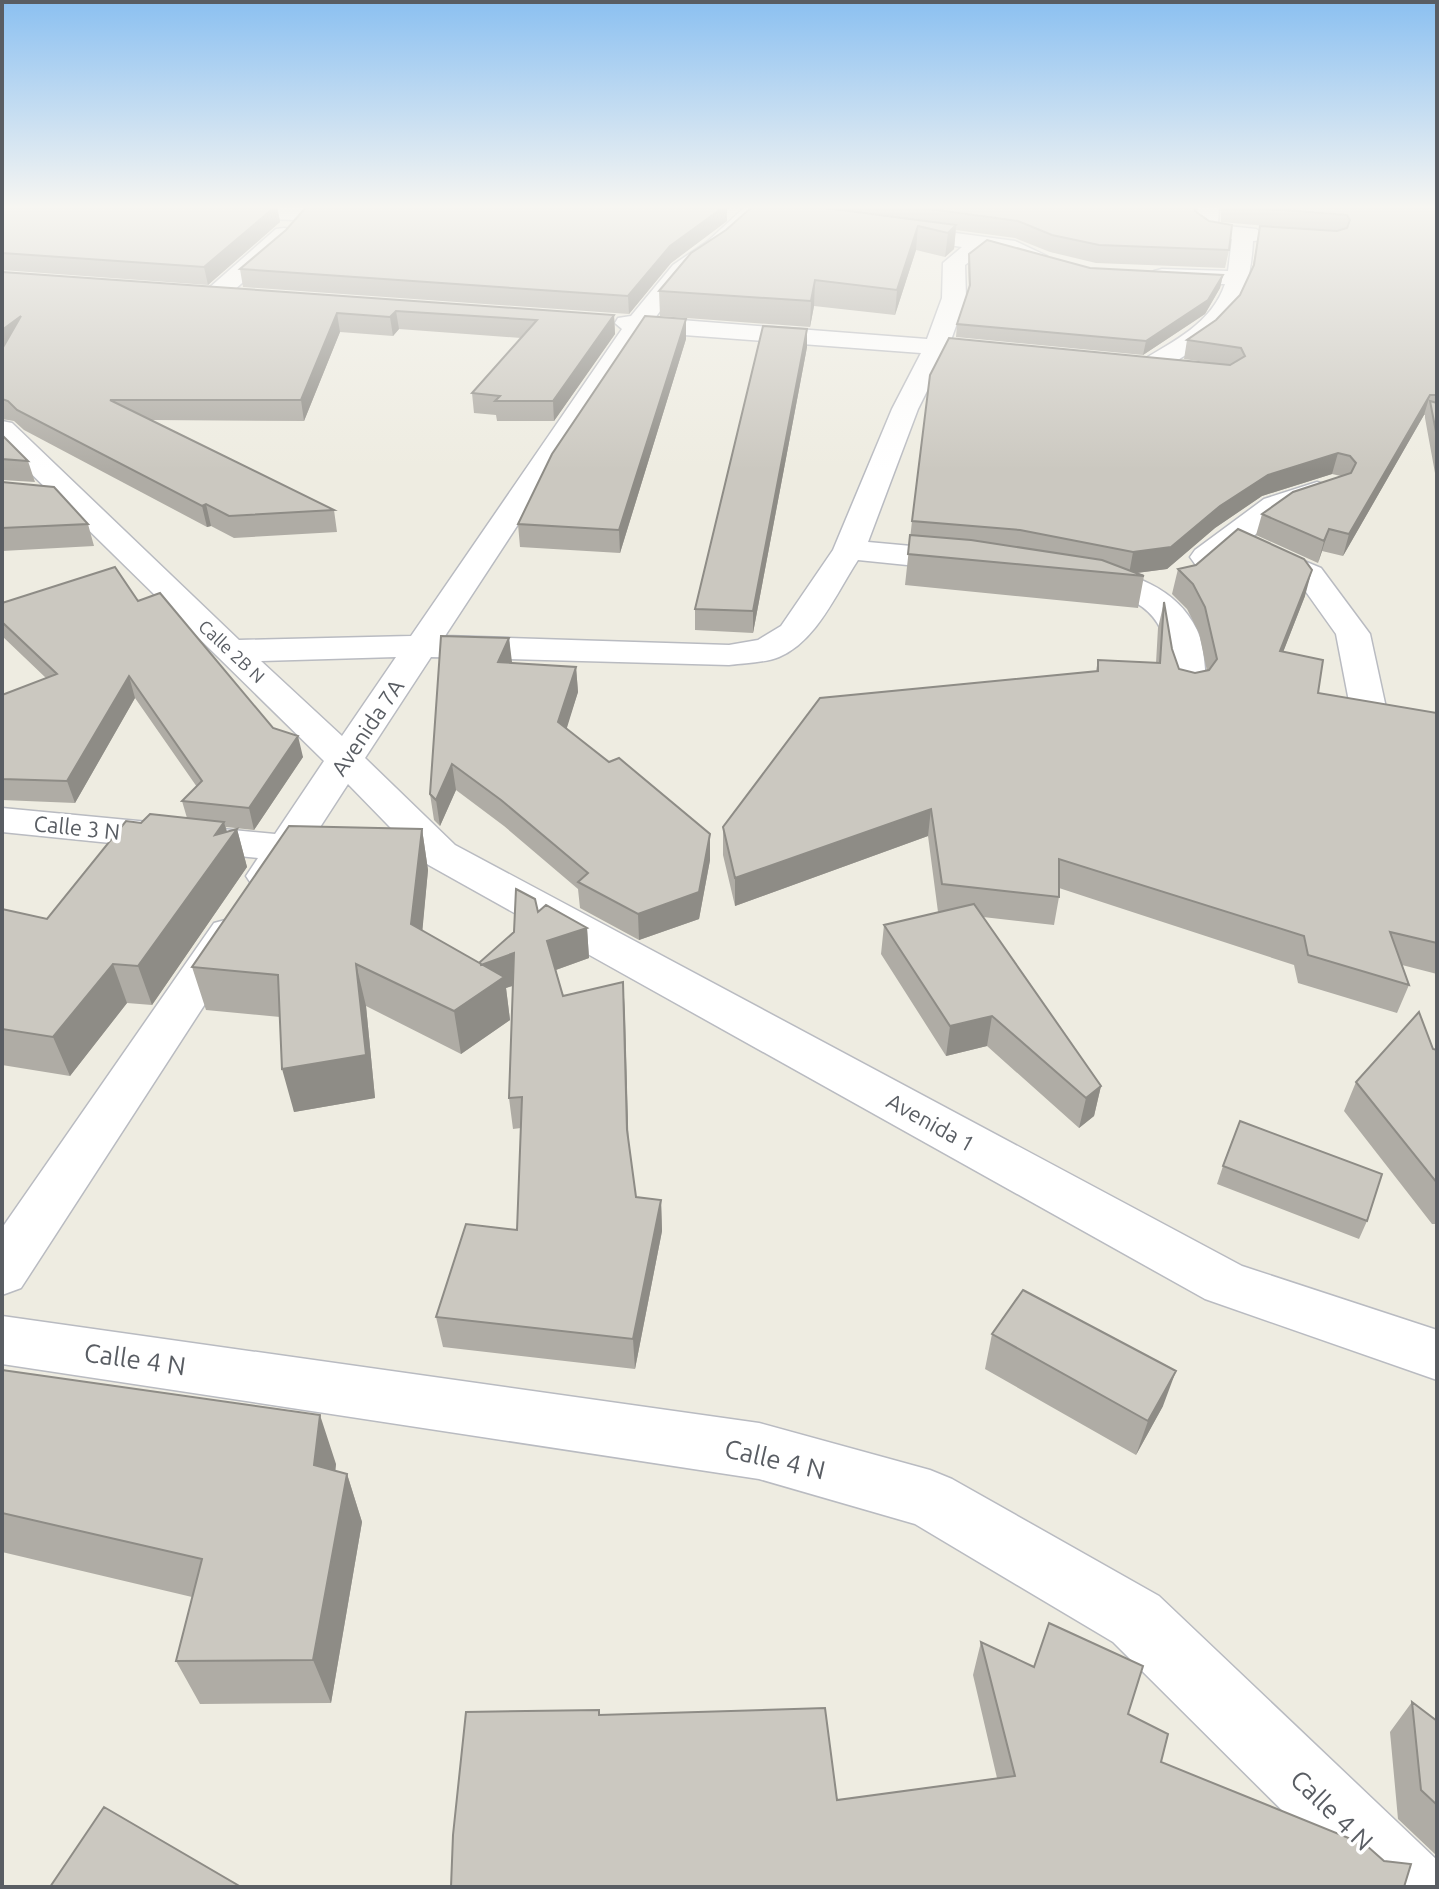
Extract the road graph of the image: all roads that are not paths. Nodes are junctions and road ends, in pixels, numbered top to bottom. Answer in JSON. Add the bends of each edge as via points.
{"nodes":[{"id":1,"x":235,"y":294,"type":"edge"},
{"id":2,"x":661,"y":294,"type":"edge"},
{"id":3,"x":954,"y":294,"type":"edge"},
{"id":4,"x":1230,"y":294,"type":"edge"},
{"id":5,"x":248,"y":295,"type":"edge"},
{"id":6,"x":606,"y":321,"type":"edge"},
{"id":7,"x":637,"y":324,"type":"junction"},
{"id":8,"x":937,"y":346,"type":"junction"},
{"id":9,"x":1028,"y":354,"type":"edge"},
{"id":10,"x":1119,"y":363,"type":"edge"},
{"id":11,"x":1150,"y":366,"type":"junction"},
{"id":12,"x":1195,"y":371,"type":"edge"},
{"id":13,"x":2,"y":429,"type":"edge"},
{"id":14,"x":1333,"y":486,"type":"edge"},
{"id":15,"x":29,"y":494,"type":"edge"},
{"id":16,"x":70,"y":498,"type":"junction"},
{"id":17,"x":1228,"y":537,"type":"junction"},
{"id":18,"x":849,"y":550,"type":"junction"},
{"id":19,"x":990,"y":564,"type":"edge"},
{"id":20,"x":1053,"y":570,"type":"edge"},
{"id":21,"x":1132,"y":586,"type":"junction"},
{"id":22,"x":421,"y":646,"type":"junction"},
{"id":23,"x":231,"y":651,"type":"junction"},
{"id":24,"x":1189,"y":686,"type":"edge"},
{"id":25,"x":1370,"y":717,"type":"edge"},
{"id":26,"x":346,"y":759,"type":"junction"},
{"id":27,"x":2,"y":820,"type":"edge"},
{"id":28,"x":285,"y":849,"type":"junction"},
{"id":29,"x":440,"y":854,"type":"junction"},
{"id":30,"x":2,"y":1272,"type":"edge"},
{"id":31,"x":2,"y":1340,"type":"edge"},
{"id":32,"x":1437,"y":1355,"type":"edge"},
{"id":33,"x":1412,"y":1887,"type":"edge"}],
"edges":[{"from":1,"to":5,"type":"street"},
{"from":2,"to":7,"type":"street","name":"Avenida 7A"},
{"from":3,"to":8,"type":"street"},
{"from":4,"to":11,"type":"street","via":[[1213,326]]},
{"from":6,"to":7,"type":"street"},
{"from":7,"to":8,"type":"street"},
{"from":7,"to":22,"type":"street","name":"Avenida 7A"},
{"from":8,"to":9,"type":"street"},
{"from":8,"to":18,"type":"street","via":[[905,409]]},
{"from":10,"to":11,"type":"street"},
{"from":11,"to":12,"type":"street"},
{"from":13,"to":16,"type":"street","name":"Calle 2B N"},
{"from":14,"to":17,"type":"street","via":[[1275,505]]},
{"from":15,"to":16,"type":"street"},
{"from":16,"to":23,"type":"street","name":"Calle 2B N"},
{"from":17,"to":21,"type":"street","via":[[1182,577]]},
{"from":17,"to":25,"type":"street","via":[[1310,575],[1353,634]]},
{"from":18,"to":19,"type":"street"},
{"from":18,"to":22,"type":"street","via":[[793,633],[768,649],[729,655]]},
{"from":20,"to":21,"type":"street"},
{"from":21,"to":24,"type":"street","via":[[1163,604],[1180,631]]},
{"from":22,"to":23,"type":"street"},
{"from":22,"to":26,"type":"street","name":"Avenida 7A"},
{"from":23,"to":26,"type":"street","name":"Calle 2B N"},
{"from":26,"to":28,"type":"street","name":"Avenida 7A"},
{"from":26,"to":29,"type":"street","name":"Calle 2B N"},
{"from":27,"to":28,"type":"street","name":"Calle 3 N"},
{"from":28,"to":29,"type":"street","name":"Calle 3 N"},
{"from":28,"to":30,"type":"street","name":"Avenida 7A"},
{"from":29,"to":32,"type":"street","name":"Avenida 1","via":[[1224,1283]]},
{"from":31,"to":33,"type":"street","name":"Calle 4 N","via":[[759,1451],[930,1499],[1136,1619]]}]}
